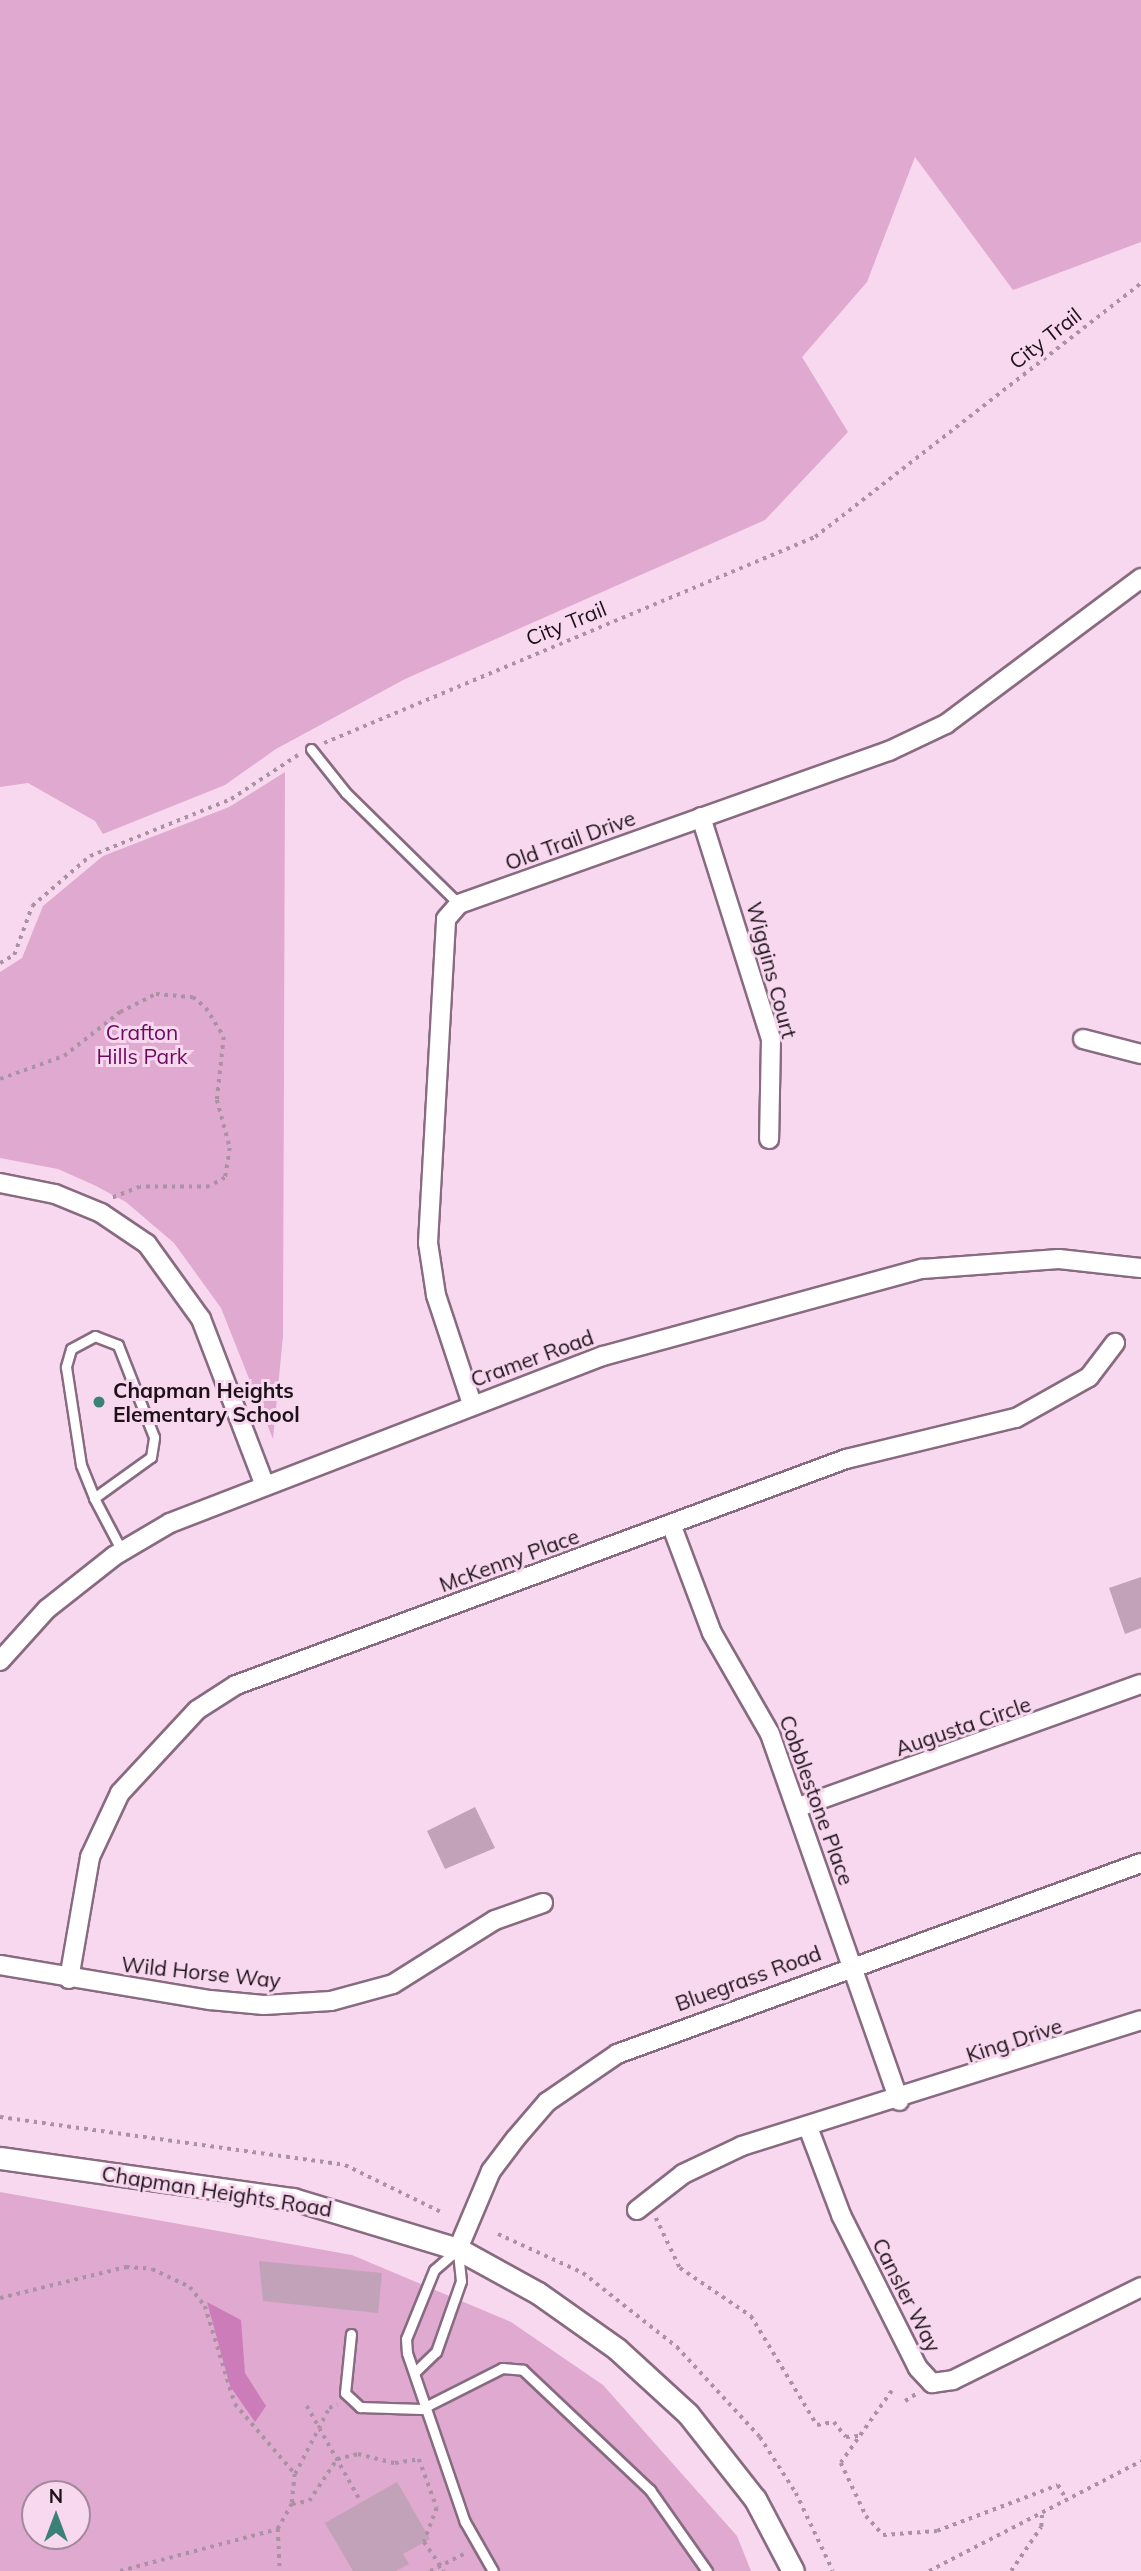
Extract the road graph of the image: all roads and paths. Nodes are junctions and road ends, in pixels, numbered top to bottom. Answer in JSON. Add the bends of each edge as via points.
{"nodes":[{"id":1,"x":1141,"y":283,"type":"edge"},
{"id":2,"x":1141,"y":578,"type":"edge"},
{"id":3,"x":311,"y":749,"type":"junction"},
{"id":4,"x":701,"y":817,"type":"junction"},
{"id":5,"x":459,"y":904,"type":"junction"},
{"id":6,"x":0,"y":963,"type":"edge"},
{"id":7,"x":1083,"y":1039,"type":"dead end"},
{"id":8,"x":1141,"y":1054,"type":"edge"},
{"id":9,"x":0,"y":1079,"type":"edge"},
{"id":10,"x":769,"y":1139,"type":"dead end"},
{"id":11,"x":0,"y":1184,"type":"edge"},
{"id":12,"x":101,"y":1213,"type":"junction"},
{"id":13,"x":1141,"y":1268,"type":"edge"},
{"id":14,"x":1115,"y":1343,"type":"dead end"},
{"id":15,"x":472,"y":1404,"type":"junction"},
{"id":16,"x":264,"y":1483,"type":"junction"},
{"id":17,"x":94,"y":1498,"type":"junction"},
{"id":18,"x":671,"y":1524,"type":"junction"},
{"id":19,"x":122,"y":1551,"type":"junction"},
{"id":20,"x":1,"y":1658,"type":"edge"},
{"id":21,"x":1141,"y":1684,"type":"edge"},
{"id":22,"x":799,"y":1807,"type":"junction"},
{"id":23,"x":1141,"y":1863,"type":"edge"},
{"id":24,"x":544,"y":1903,"type":"dead end"},
{"id":25,"x":852,"y":1964,"type":"junction"},
{"id":26,"x":0,"y":1965,"type":"edge"},
{"id":27,"x":69,"y":1979,"type":"junction"},
{"id":28,"x":1141,"y":2020,"type":"edge"},
{"id":29,"x":900,"y":2101,"type":"junction"},
{"id":30,"x":0,"y":2117,"type":"edge"},
{"id":31,"x":808,"y":2127,"type":"junction"},
{"id":32,"x":0,"y":2158,"type":"edge"},
{"id":33,"x":637,"y":2210,"type":"joint"},
{"id":34,"x":441,"y":2212,"type":"dead end"},
{"id":35,"x":498,"y":2234,"type":"dead end"},
{"id":36,"x":458,"y":2249,"type":"junction"},
{"id":37,"x":1141,"y":2287,"type":"edge"},
{"id":38,"x":0,"y":2298,"type":"edge"},
{"id":39,"x":351,"y":2334,"type":"dead end"},
{"id":40,"x":416,"y":2371,"type":"junction"},
{"id":41,"x":892,"y":2391,"type":"dead end"},
{"id":42,"x":350,"y":2403,"type":"junction"},
{"id":43,"x":307,"y":2406,"type":"dead end"},
{"id":44,"x":421,"y":2409,"type":"junction"},
{"id":45,"x":317,"y":2427,"type":"junction"},
{"id":46,"x":858,"y":2436,"type":"junction"},
{"id":47,"x":337,"y":2459,"type":"junction"},
{"id":48,"x":1141,"y":2461,"type":"edge"},
{"id":49,"x":295,"y":2474,"type":"junction"},
{"id":50,"x":1067,"y":2500,"type":"junction"},
{"id":51,"x":361,"y":2502,"type":"dead end"},
{"id":52,"x":292,"y":2504,"type":"junction"},
{"id":53,"x":1042,"y":2514,"type":"junction"},
{"id":54,"x":278,"y":2529,"type":"junction"},
{"id":55,"x":479,"y":2546,"type":"junction"},
{"id":56,"x":440,"y":2566,"type":"junction"},
{"id":57,"x":120,"y":2571,"type":"edge"},
{"id":58,"x":280,"y":2571,"type":"edge"},
{"id":59,"x":430,"y":2571,"type":"edge"},
{"id":60,"x":443,"y":2571,"type":"edge"},
{"id":61,"x":493,"y":2571,"type":"edge"},
{"id":62,"x":707,"y":2571,"type":"edge"},
{"id":63,"x":793,"y":2571,"type":"edge"},
{"id":64,"x":833,"y":2571,"type":"edge"},
{"id":65,"x":929,"y":2571,"type":"edge"},
{"id":66,"x":1011,"y":2571,"type":"edge"}],
"edges":[{"from":1,"to":3,"type":"path","name":"City Trail","via":[[816,537]]},
{"from":2,"to":4,"type":"street","name":"Old Trail Drive","via":[[946,724],[889,751]]},
{"from":3,"to":5,"type":"lane","via":[[346,793]]},
{"from":3,"to":6,"type":"path","name":"City Trail","via":[[231,799],[90,856],[32,906],[14,955]]},
{"from":4,"to":5,"type":"street","name":"Old Trail Drive"},
{"from":4,"to":10,"type":"street","name":"Wiggins Court","via":[[771,1039]]},
{"from":5,"to":15,"type":"street","via":[[446,919],[443,937],[428,1243],[436,1295]]},
{"from":7,"to":8,"type":"street"},
{"from":9,"to":12,"type":"path","via":[[64,1056],[120,1012],[156,994],[193,997],[206,1008],[224,1037],[217,1100],[230,1148],[225,1178],[209,1187],[158,1184],[121,1192]]},
{"from":11,"to":12,"type":"street","via":[[55,1194]]},
{"from":12,"to":16,"type":"street","via":[[147,1244],[177,1279],[201,1319]]},
{"from":13,"to":15,"type":"street","name":"Cramer Road","via":[[1059,1259],[922,1269],[603,1356]]},
{"from":14,"to":18,"type":"street","name":"McKenny Place","via":[[1089,1377],[1016,1418],[846,1460]]},
{"from":15,"to":16,"type":"street","name":"Cramer Road"},
{"from":16,"to":19,"type":"street","name":"Cramer Road"},
{"from":17,"to":17,"type":"lane","via":[[151,1457],[154,1437],[118,1345],[96,1336],[71,1349],[66,1367],[81,1465]]},
{"from":17,"to":19,"type":"lane"},
{"from":18,"to":22,"type":"street","name":"Cobblestone Place","via":[[712,1633],[749,1690]]},
{"from":18,"to":27,"type":"street","name":"McKenny Place","via":[[236,1685],[197,1710],[120,1793],[90,1857]]},
{"from":19,"to":20,"type":"street","name":"Cramer Road","via":[[47,1609]]},
{"from":21,"to":22,"type":"street","name":"Augusta Circle"},
{"from":22,"to":25,"type":"street","name":"Cobblestone Place"},
{"from":23,"to":25,"type":"street","name":"Bluegrass Road"},
{"from":24,"to":27,"type":"street","name":"Wild Horse Way","via":[[495,1920],[393,1984],[331,2001],[264,2005]]},
{"from":25,"to":29,"type":"street","name":"Cobblestone Place"},
{"from":25,"to":36,"type":"street","name":"Bluegrass Road","via":[[651,2038],[579,2077],[547,2102],[491,2171]]},
{"from":26,"to":27,"type":"street","name":"Wild Horse Way"},
{"from":28,"to":29,"type":"street","name":"King Drive"},
{"from":29,"to":31,"type":"street","name":"King Drive"},
{"from":30,"to":34,"type":"path","via":[[345,2165]]},
{"from":31,"to":33,"type":"street","name":"King Drive","via":[[742,2146],[683,2174]]},
{"from":31,"to":37,"type":"street","name":"Cansler Way","via":[[841,2216],[918,2368],[932,2383],[953,2380]]},
{"from":32,"to":36,"type":"street","name":"Chapman Heights Road","via":[[293,2199]]},
{"from":33,"to":46,"type":"path","via":[[653,2212],[680,2268],[695,2282],[751,2316],[817,2425],[834,2422],[846,2437]]},
{"from":35,"to":64,"type":"path","via":[[583,2273],[677,2347],[760,2437]]},
{"from":36,"to":40,"type":"lane","via":[[461,2281],[436,2352]]},
{"from":36,"to":40,"type":"lane","via":[[434,2270],[406,2339]]},
{"from":36,"to":63,"type":"street","name":"Chapman Heights Road","via":[[538,2293],[617,2349],[688,2414],[755,2499]]},
{"from":38,"to":49,"type":"path","via":[[114,2268],[152,2269],[177,2278],[205,2306],[235,2404]]},
{"from":39,"to":42,"type":"lane"},
{"from":40,"to":44,"type":"lane"},
{"from":41,"to":46,"type":"path"},
{"from":42,"to":44,"type":"lane"},
{"from":42,"to":45,"type":"path","via":[[329,2408]]},
{"from":43,"to":45,"type":"path"},
{"from":44,"to":55,"type":"lane"},
{"from":44,"to":62,"type":"lane","via":[[502,2368],[523,2370],[650,2490]]},
{"from":45,"to":47,"type":"path"},
{"from":45,"to":49,"type":"path"},
{"from":46,"to":50,"type":"path","via":[[841,2473],[883,2535],[937,2531],[1058,2484]]},
{"from":47,"to":51,"type":"path"},
{"from":47,"to":52,"type":"path","via":[[307,2503]]},
{"from":47,"to":56,"type":"path","via":[[358,2454],[394,2463],[419,2459],[437,2508],[424,2542]]},
{"from":48,"to":50,"type":"path"},
{"from":49,"to":52,"type":"path"},
{"from":50,"to":53,"type":"path"},
{"from":52,"to":54,"type":"path"},
{"from":53,"to":65,"type":"path"},
{"from":53,"to":66,"type":"path","via":[[1041,2527]]},
{"from":54,"to":57,"type":"path"},
{"from":54,"to":58,"type":"path"},
{"from":55,"to":56,"type":"path"},
{"from":55,"to":61,"type":"lane"},
{"from":56,"to":59,"type":"path"},
{"from":56,"to":60,"type":"path"}]}
